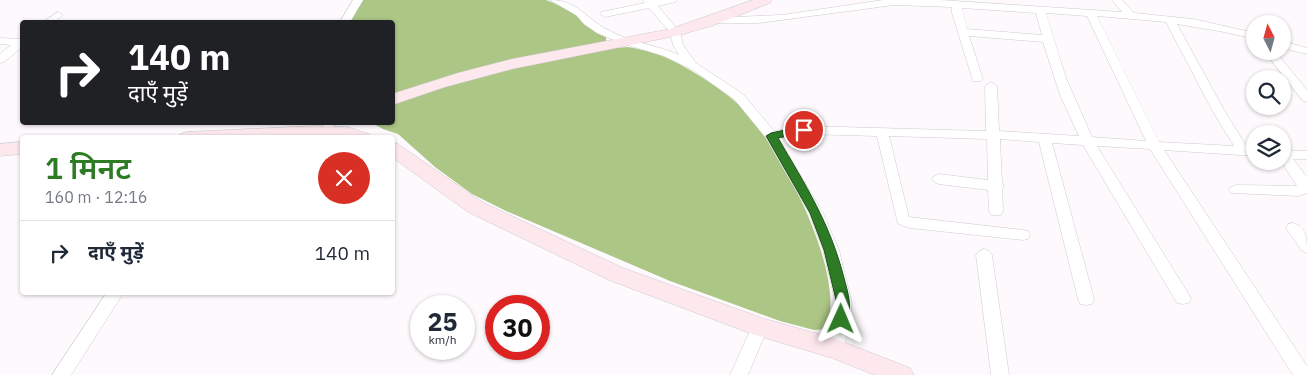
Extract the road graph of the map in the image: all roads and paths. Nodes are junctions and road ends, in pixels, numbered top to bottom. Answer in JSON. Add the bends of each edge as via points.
{"nodes":[{"id":1,"x":358,"y":0,"type":"edge"},
{"id":2,"x":555,"y":0,"type":"edge"},
{"id":3,"x":672,"y":0,"type":"edge"},
{"id":4,"x":764,"y":0,"type":"edge"},
{"id":5,"x":1059,"y":0,"type":"edge"},
{"id":6,"x":1116,"y":0,"type":"edge"},
{"id":7,"x":650,"y":2,"type":"edge"},
{"id":8,"x":879,"y":2,"type":"edge"},
{"id":9,"x":1011,"y":4,"type":"edge"},
{"id":10,"x":957,"y":5,"type":"junction"},
{"id":11,"x":1040,"y":10,"type":"junction"},
{"id":12,"x":1070,"y":12,"type":"junction"},
{"id":13,"x":605,"y":14,"type":"dead end"},
{"id":14,"x":1091,"y":14,"type":"junction"},
{"id":15,"x":58,"y":15,"type":"dead end"},
{"id":16,"x":1132,"y":17,"type":"junction"},
{"id":17,"x":51,"y":20,"type":"edge"},
{"id":18,"x":346,"y":20,"type":"edge"},
{"id":19,"x":714,"y":20,"type":"junction"},
{"id":20,"x":1170,"y":20,"type":"junction"},
{"id":21,"x":675,"y":32,"type":"junction"},
{"id":22,"x":964,"y":32,"type":"junction"},
{"id":23,"x":1246,"y":34,"type":"edge"},
{"id":24,"x":1048,"y":39,"type":"junction"},
{"id":25,"x":0,"y":41,"type":"edge"},
{"id":26,"x":624,"y":41,"type":"junction"},
{"id":27,"x":20,"y":42,"type":"edge"},
{"id":28,"x":20,"y":44,"type":"edge"},
{"id":29,"x":1291,"y":47,"type":"edge"},
{"id":30,"x":1307,"y":51,"type":"edge"},
{"id":31,"x":0,"y":60,"type":"edge"},
{"id":32,"x":1276,"y":60,"type":"edge"},
{"id":33,"x":696,"y":68,"type":"junction"},
{"id":34,"x":976,"y":79,"type":"dead end"},
{"id":35,"x":991,"y":86,"type":"dead end"},
{"id":36,"x":1307,"y":98,"type":"edge"},
{"id":37,"x":395,"y":99,"type":"edge"},
{"id":38,"x":327,"y":126,"type":"edge"},
{"id":39,"x":882,"y":132,"type":"junction"},
{"id":40,"x":230,"y":135,"type":"edge"},
{"id":41,"x":353,"y":135,"type":"edge"},
{"id":42,"x":994,"y":135,"type":"junction"},
{"id":43,"x":771,"y":136,"type":"junction"},
{"id":44,"x":1044,"y":138,"type":"junction"},
{"id":45,"x":1087,"y":141,"type":"junction"},
{"id":46,"x":1154,"y":146,"type":"junction"},
{"id":47,"x":20,"y":148,"type":"edge"},
{"id":48,"x":1246,"y":148,"type":"edge"},
{"id":49,"x":0,"y":150,"type":"edge"},
{"id":50,"x":395,"y":150,"type":"edge"},
{"id":51,"x":1246,"y":152,"type":"edge"},
{"id":52,"x":1291,"y":154,"type":"edge"},
{"id":53,"x":1307,"y":155,"type":"edge"},
{"id":54,"x":1291,"y":165,"type":"edge"},
{"id":55,"x":939,"y":179,"type":"dead end"},
{"id":56,"x":997,"y":186,"type":"junction"},
{"id":57,"x":1236,"y":190,"type":"dead end"},
{"id":58,"x":996,"y":211,"type":"dead end"},
{"id":59,"x":1293,"y":228,"type":"dead end"},
{"id":60,"x":1023,"y":235,"type":"dead end"},
{"id":61,"x":1307,"y":247,"type":"edge"},
{"id":62,"x":984,"y":255,"type":"dead end"},
{"id":63,"x":114,"y":295,"type":"edge"},
{"id":64,"x":1182,"y":298,"type":"dead end"},
{"id":65,"x":1086,"y":299,"type":"dead end"},
{"id":66,"x":760,"y":326,"type":"junction"},
{"id":67,"x":836,"y":349,"type":"junction"},
{"id":68,"x":62,"y":375,"type":"edge"},
{"id":69,"x":739,"y":375,"type":"edge"},
{"id":70,"x":902,"y":375,"type":"edge"},
{"id":71,"x":1000,"y":375,"type":"edge"},
{"id":72,"x":1303,"y":375,"type":"edge"}],
"edges":[{"from":1,"to":18,"type":"street"},
{"from":2,"to":26,"type":"street","via":[[580,13],[601,31]]},
{"from":3,"to":7,"type":"street"},
{"from":4,"to":19,"type":"street"},
{"from":5,"to":12,"type":"street"},
{"from":6,"to":16,"type":"street"},
{"from":7,"to":13,"type":"street"},
{"from":7,"to":21,"type":"street"},
{"from":8,"to":10,"type":"street"},
{"from":8,"to":19,"type":"street","via":[[771,20],[739,23]]},
{"from":9,"to":10,"type":"street"},
{"from":9,"to":11,"type":"street"},
{"from":10,"to":22,"type":"street"},
{"from":11,"to":12,"type":"street"},
{"from":11,"to":24,"type":"street"},
{"from":12,"to":14,"type":"street"},
{"from":14,"to":16,"type":"street"},
{"from":14,"to":46,"type":"street"},
{"from":15,"to":17,"type":"street"},
{"from":16,"to":20,"type":"street"},
{"from":19,"to":21,"type":"street"},
{"from":20,"to":23,"type":"street"},
{"from":20,"to":48,"type":"street","via":[[1218,110]]},
{"from":21,"to":26,"type":"street"},
{"from":21,"to":33,"type":"street","via":[[675,40]]},
{"from":22,"to":24,"type":"street"},
{"from":22,"to":34,"type":"street"},
{"from":24,"to":45,"type":"street","via":[[1066,96]]},
{"from":25,"to":27,"type":"street"},
{"from":26,"to":33,"type":"street","via":[[668,54]]},
{"from":26,"to":37,"type":"street","via":[[480,71]]},
{"from":28,"to":31,"type":"street"},
{"from":29,"to":30,"type":"street"},
{"from":32,"to":36,"type":"street"},
{"from":33,"to":43,"type":"street","via":[[739,97]]},
{"from":35,"to":42,"type":"street"},
{"from":38,"to":40,"type":"street"},
{"from":38,"to":41,"type":"street"},
{"from":39,"to":42,"type":"street"},
{"from":39,"to":43,"type":"street","via":[[804,130]]},
{"from":39,"to":60,"type":"street","via":[[903,220]]},
{"from":42,"to":44,"type":"street"},
{"from":42,"to":56,"type":"street"},
{"from":43,"to":67,"type":"street","via":[[816,213],[831,250],[844,304]]},
{"from":44,"to":45,"type":"street"},
{"from":44,"to":65,"type":"street"},
{"from":45,"to":46,"type":"street"},
{"from":45,"to":64,"type":"street"},
{"from":46,"to":51,"type":"street"},
{"from":46,"to":72,"type":"street"},
{"from":47,"to":49,"type":"street"},
{"from":50,"to":66,"type":"street","via":[[475,207],[616,274]]},
{"from":52,"to":53,"type":"street"},
{"from":54,"to":57,"type":"street","via":[[1305,184],[1303,188]]},
{"from":55,"to":56,"type":"street"},
{"from":56,"to":58,"type":"street"},
{"from":59,"to":61,"type":"street"},
{"from":62,"to":71,"type":"street"},
{"from":63,"to":68,"type":"street"},
{"from":66,"to":67,"type":"street"},
{"from":66,"to":69,"type":"street"},
{"from":67,"to":70,"type":"street"}]}
